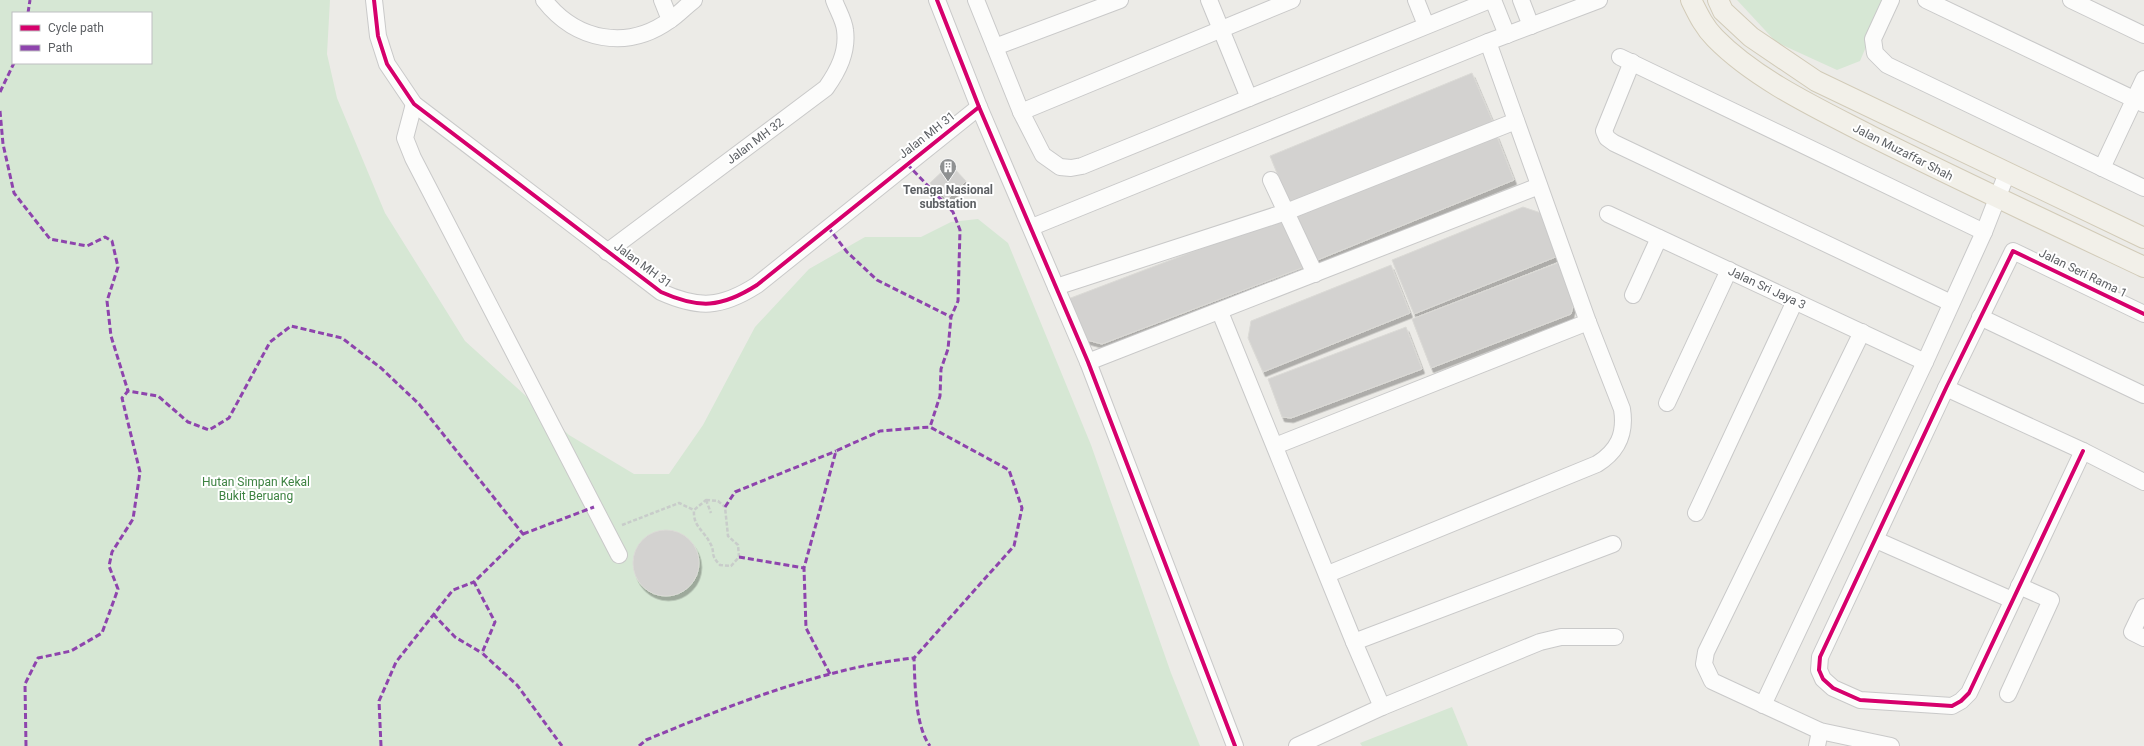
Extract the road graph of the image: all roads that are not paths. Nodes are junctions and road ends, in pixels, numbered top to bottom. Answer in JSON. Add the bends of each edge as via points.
{"nodes":[{"id":1,"x":374,"y":0,"type":"edge"},
{"id":2,"x":544,"y":0,"type":"edge"},
{"id":3,"x":662,"y":0,"type":"edge"},
{"id":4,"x":694,"y":0,"type":"edge"},
{"id":5,"x":834,"y":0,"type":"edge"},
{"id":6,"x":937,"y":0,"type":"edge"},
{"id":7,"x":976,"y":0,"type":"edge"},
{"id":8,"x":1120,"y":0,"type":"edge"},
{"id":9,"x":1210,"y":0,"type":"edge"},
{"id":10,"x":1292,"y":0,"type":"edge"},
{"id":11,"x":1416,"y":0,"type":"edge"},
{"id":12,"x":1491,"y":0,"type":"edge"},
{"id":13,"x":1521,"y":0,"type":"edge"},
{"id":14,"x":1599,"y":0,"type":"edge"},
{"id":15,"x":1691,"y":0,"type":"edge"},
{"id":16,"x":1718,"y":0,"type":"edge"},
{"id":17,"x":1891,"y":0,"type":"edge"},
{"id":18,"x":1926,"y":0,"type":"edge"},
{"id":19,"x":2071,"y":0,"type":"edge"},
{"id":20,"x":670,"y":20,"type":"junction"},
{"id":21,"x":1426,"y":25,"type":"junction"},
{"id":22,"x":1531,"y":26,"type":"junction"},
{"id":23,"x":1222,"y":30,"type":"junction"},
{"id":24,"x":1507,"y":35,"type":"junction"},
{"id":25,"x":2144,"y":35,"type":"edge"},
{"id":26,"x":1488,"y":42,"type":"junction"},
{"id":27,"x":995,"y":47,"type":"junction"},
{"id":28,"x":2144,"y":79,"type":"edge"},
{"id":29,"x":1249,"y":98,"type":"junction"},
{"id":30,"x":2139,"y":102,"type":"edge"},
{"id":31,"x":414,"y":104,"type":"junction"},
{"id":32,"x":979,"y":107,"type":"junction"},
{"id":33,"x":1021,"y":112,"type":"junction"},
{"id":34,"x":1516,"y":121,"type":"junction"},
{"id":35,"x":2102,"y":168,"type":"junction"},
{"id":36,"x":2007,"y":173,"type":"junction"},
{"id":37,"x":1271,"y":180,"type":"dead end"},
{"id":38,"x":1539,"y":186,"type":"junction"},
{"id":39,"x":2144,"y":188,"type":"edge"},
{"id":40,"x":1997,"y":198,"type":"junction"},
{"id":41,"x":1286,"y":212,"type":"junction"},
{"id":42,"x":1608,"y":214,"type":"dead end"},
{"id":43,"x":1032,"y":227,"type":"junction"},
{"id":44,"x":1984,"y":232,"type":"junction"},
{"id":45,"x":1659,"y":238,"type":"junction"},
{"id":46,"x":2144,"y":238,"type":"edge"},
{"id":47,"x":608,"y":252,"type":"junction"},
{"id":48,"x":2144,"y":266,"type":"edge"},
{"id":49,"x":1729,"y":270,"type":"junction"},
{"id":50,"x":1315,"y":274,"type":"junction"},
{"id":51,"x":1056,"y":287,"type":"junction"},
{"id":52,"x":1633,"y":295,"type":"dead end"},
{"id":53,"x":1795,"y":301,"type":"junction"},
{"id":54,"x":1951,"y":303,"type":"junction"},
{"id":55,"x":1220,"y":312,"type":"junction"},
{"id":56,"x":2144,"y":314,"type":"edge"},
{"id":57,"x":1980,"y":317,"type":"junction"},
{"id":58,"x":1588,"y":322,"type":"junction"},
{"id":59,"x":1862,"y":332,"type":"junction"},
{"id":60,"x":1088,"y":362,"type":"junction"},
{"id":61,"x":1925,"y":362,"type":"junction"},
{"id":62,"x":1946,"y":388,"type":"junction"},
{"id":63,"x":2144,"y":395,"type":"edge"},
{"id":64,"x":1667,"y":404,"type":"dead end"},
{"id":65,"x":1275,"y":446,"type":"junction"},
{"id":66,"x":2083,"y":451,"type":"junction"},
{"id":67,"x":2144,"y":482,"type":"edge"},
{"id":68,"x":1696,"y":513,"type":"dead end"},
{"id":69,"x":1876,"y":540,"type":"junction"},
{"id":70,"x":1613,"y":544,"type":"dead end"},
{"id":71,"x":619,"y":556,"type":"dead end"},
{"id":72,"x":1328,"y":574,"type":"junction"},
{"id":73,"x":2019,"y":586,"type":"junction"},
{"id":74,"x":2012,"y":600,"type":"junction"},
{"id":75,"x":2144,"y":607,"type":"edge"},
{"id":76,"x":1615,"y":637,"type":"dead end"},
{"id":77,"x":2144,"y":638,"type":"edge"},
{"id":78,"x":1354,"y":642,"type":"junction"},
{"id":79,"x":2008,"y":694,"type":"dead end"},
{"id":80,"x":1763,"y":705,"type":"junction"},
{"id":81,"x":1382,"y":707,"type":"junction"},
{"id":82,"x":1819,"y":738,"type":"edge"},
{"id":83,"x":1235,"y":746,"type":"edge"},
{"id":84,"x":1297,"y":746,"type":"edge"},
{"id":85,"x":1891,"y":746,"type":"edge"}],
"edges":[{"from":1,"to":31,"type":"street","name":"Jalan MH 31","via":[[378,36],[387,64]]},
{"from":2,"to":20,"type":"street","via":[[553,12],[577,30],[601,38],[628,38]]},
{"from":3,"to":20,"type":"street"},
{"from":4,"to":20,"type":"street"},
{"from":5,"to":47,"type":"street","name":"Jalan MH 32","via":[[845,28],[845,49],[837,72],[826,88]]},
{"from":6,"to":32,"type":"street"},
{"from":7,"to":27,"type":"street"},
{"from":8,"to":27,"type":"street"},
{"from":9,"to":23,"type":"street"},
{"from":10,"to":23,"type":"street"},
{"from":11,"to":21,"type":"street"},
{"from":12,"to":21,"type":"street"},
{"from":12,"to":24,"type":"street"},
{"from":13,"to":22,"type":"street"},
{"from":14,"to":22,"type":"street"},
{"from":15,"to":40,"type":"main road","name":"Jalan Muzaffar Shah","via":[[1703,26],[1742,62],[1808,104]]},
{"from":16,"to":36,"type":"main road","name":"Jalan Muzaffar Shah","via":[[1723,10],[1751,37],[1816,82]]},
{"from":17,"to":35,"type":"street","via":[[1873,39],[1874,53],[1887,65]]},
{"from":18,"to":30,"type":"street"},
{"from":19,"to":25,"type":"street"},
{"from":21,"to":29,"type":"street"},
{"from":22,"to":24,"type":"street"},
{"from":23,"to":29,"type":"street"},
{"from":23,"to":33,"type":"street"},
{"from":24,"to":26,"type":"street"},
{"from":26,"to":34,"type":"street"},
{"from":26,"to":43,"type":"street"},
{"from":27,"to":33,"type":"street"},
{"from":28,"to":30,"type":"street"},
{"from":29,"to":33,"type":"street","via":[[1082,166],[1071,168],[1060,166],[1043,155]]},
{"from":30,"to":35,"type":"street"},
{"from":31,"to":47,"type":"street","name":"Jalan MH 31"},
{"from":31,"to":71,"type":"street","via":[[405,138],[413,158]]},
{"from":32,"to":43,"type":"street"},
{"from":32,"to":47,"type":"street","name":"Jalan MH 31","via":[[738,297],[720,303],[700,304],[679,300],[661,292]]},
{"from":34,"to":38,"type":"street"},
{"from":34,"to":41,"type":"street"},
{"from":35,"to":39,"type":"street"},
{"from":36,"to":40,"type":"street"},
{"from":36,"to":46,"type":"main road","name":"Jalan Muzaffar Shah"},
{"from":37,"to":41,"type":"street"},
{"from":38,"to":50,"type":"street"},
{"from":38,"to":58,"type":"street"},
{"from":40,"to":44,"type":"street"},
{"from":40,"to":48,"type":"main road","name":"Jalan Muzaffar Shah"},
{"from":41,"to":50,"type":"street"},
{"from":41,"to":51,"type":"street"},
{"from":42,"to":45,"type":"street","name":"Jalan Sri Jaya 3"},
{"from":43,"to":51,"type":"street"},
{"from":44,"to":54,"type":"street"},
{"from":44,"to":54,"type":"street","via":[[1626,59],[1604,131],[1607,138]]},
{"from":45,"to":49,"type":"street","name":"Jalan Sri Jaya 3"},
{"from":45,"to":52,"type":"street"},
{"from":49,"to":53,"type":"street","name":"Jalan Sri Jaya 3"},
{"from":49,"to":64,"type":"street"},
{"from":50,"to":55,"type":"street"},
{"from":51,"to":60,"type":"street"},
{"from":53,"to":59,"type":"street","name":"Jalan Sri Jaya 3"},
{"from":53,"to":68,"type":"street"},
{"from":54,"to":61,"type":"street"},
{"from":55,"to":60,"type":"street"},
{"from":55,"to":65,"type":"street"},
{"from":56,"to":57,"type":"street","name":"Jalan Seri Rama 1","via":[[2012,251]]},
{"from":57,"to":62,"type":"street"},
{"from":57,"to":63,"type":"street"},
{"from":58,"to":65,"type":"street"},
{"from":58,"to":72,"type":"street","via":[[1624,415],[1622,434],[1617,447],[1609,457]]},
{"from":59,"to":61,"type":"street","name":"Jalan Sri Jaya 3"},
{"from":59,"to":80,"type":"street","via":[[1706,652],[1704,664],[1712,681]]},
{"from":60,"to":83,"type":"street"},
{"from":61,"to":80,"type":"street"},
{"from":62,"to":66,"type":"street"},
{"from":62,"to":69,"type":"street"},
{"from":65,"to":72,"type":"street"},
{"from":66,"to":67,"type":"street"},
{"from":66,"to":73,"type":"street"},
{"from":69,"to":74,"type":"street"},
{"from":69,"to":74,"type":"street","via":[[1820,657],[1819,670],[1823,679],[1833,688],[1860,700],[1952,706],[1961,701],[1969,692]]},
{"from":70,"to":78,"type":"street"},
{"from":72,"to":78,"type":"street"},
{"from":73,"to":74,"type":"street"},
{"from":73,"to":79,"type":"street","via":[[2051,600]]},
{"from":75,"to":77,"type":"street","via":[[2132,632]]},
{"from":76,"to":81,"type":"street","via":[[1561,637],[1540,642]]},
{"from":78,"to":81,"type":"street"},
{"from":80,"to":82,"type":"street"},
{"from":81,"to":84,"type":"street"},
{"from":82,"to":85,"type":"street"}]}
